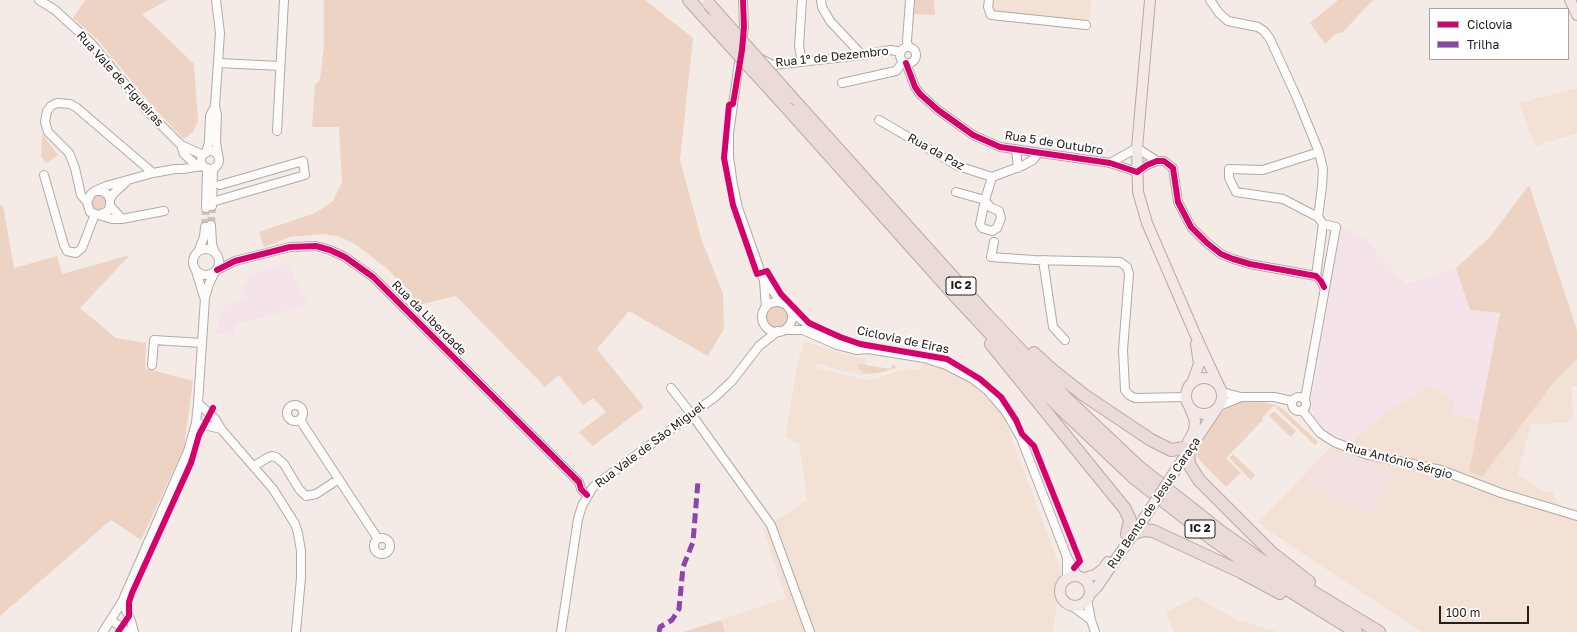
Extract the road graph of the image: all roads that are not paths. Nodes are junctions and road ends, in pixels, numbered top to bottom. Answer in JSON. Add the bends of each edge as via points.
{"nodes":[{"id":1,"x":39,"y":0,"type":"edge"},
{"id":2,"x":218,"y":0,"type":"edge"},
{"id":3,"x":284,"y":0,"type":"edge"},
{"id":4,"x":690,"y":0,"type":"edge"},
{"id":5,"x":743,"y":0,"type":"edge"},
{"id":6,"x":802,"y":0,"type":"edge"},
{"id":7,"x":821,"y":0,"type":"edge"},
{"id":8,"x":910,"y":0,"type":"edge"},
{"id":9,"x":989,"y":0,"type":"edge"},
{"id":10,"x":1210,"y":0,"type":"edge"},
{"id":11,"x":1570,"y":0,"type":"edge"},
{"id":12,"x":1149,"y":1,"type":"edge"},
{"id":13,"x":706,"y":2,"type":"edge"},
{"id":14,"x":1577,"y":14,"type":"edge"},
{"id":15,"x":1086,"y":25,"type":"dead end"},
{"id":16,"x":908,"y":47,"type":"junction"},
{"id":17,"x":742,"y":50,"type":"junction"},
{"id":18,"x":901,"y":52,"type":"junction"},
{"id":19,"x":862,"y":55,"type":"junction"},
{"id":20,"x":915,"y":60,"type":"junction"},
{"id":21,"x":802,"y":62,"type":"junction"},
{"id":22,"x":905,"y":62,"type":"junction"},
{"id":23,"x":218,"y":63,"type":"junction"},
{"id":24,"x":280,"y":66,"type":"junction"},
{"id":25,"x":911,"y":78,"type":"junction"},
{"id":26,"x":842,"y":83,"type":"dead end"},
{"id":27,"x":215,"y":106,"type":"junction"},
{"id":28,"x":879,"y":120,"type":"dead end"},
{"id":29,"x":277,"y":130,"type":"dead end"},
{"id":30,"x":181,"y":145,"type":"junction"},
{"id":31,"x":1137,"y":148,"type":"junction"},
{"id":32,"x":1016,"y":150,"type":"junction"},
{"id":33,"x":1319,"y":152,"type":"junction"},
{"id":34,"x":1038,"y":153,"type":"junction"},
{"id":35,"x":204,"y":154,"type":"junction"},
{"id":36,"x":218,"y":155,"type":"junction"},
{"id":37,"x":188,"y":159,"type":"junction"},
{"id":38,"x":139,"y":161,"type":"junction"},
{"id":39,"x":1157,"y":161,"type":"junction"},
{"id":40,"x":1110,"y":163,"type":"junction"},
{"id":41,"x":205,"y":167,"type":"junction"},
{"id":42,"x":1018,"y":168,"type":"junction"},
{"id":43,"x":175,"y":169,"type":"junction"},
{"id":44,"x":1137,"y":172,"type":"junction"},
{"id":45,"x":153,"y":174,"type":"junction"},
{"id":46,"x":44,"y":175,"type":"dead end"},
{"id":47,"x":992,"y":177,"type":"junction"},
{"id":48,"x":132,"y":179,"type":"junction"},
{"id":49,"x":220,"y":185,"type":"dead end"},
{"id":50,"x":96,"y":192,"type":"junction"},
{"id":51,"x":956,"y":192,"type":"dead end"},
{"id":52,"x":87,"y":202,"type":"junction"},
{"id":53,"x":110,"y":203,"type":"junction"},
{"id":54,"x":164,"y":211,"type":"dead end"},
{"id":55,"x":97,"y":215,"type":"junction"},
{"id":56,"x":1318,"y":217,"type":"junction"},
{"id":57,"x":122,"y":218,"type":"junction"},
{"id":58,"x":1323,"y":224,"type":"junction"},
{"id":59,"x":994,"y":242,"type":"dead end"},
{"id":60,"x":198,"y":252,"type":"junction"},
{"id":61,"x":216,"y":255,"type":"junction"},
{"id":62,"x":1042,"y":260,"type":"junction"},
{"id":63,"x":235,"y":261,"type":"junction"},
{"id":64,"x":196,"y":271,"type":"junction"},
{"id":65,"x":216,"y":271,"type":"junction"},
{"id":66,"x":1316,"y":276,"type":"junction"},
{"id":67,"x":763,"y":278,"type":"junction"},
{"id":68,"x":1324,"y":287,"type":"junction"},
{"id":69,"x":962,"y":294,"type":"junction"},
{"id":70,"x":205,"y":298,"type":"junction"},
{"id":71,"x":782,"y":303,"type":"junction"},
{"id":72,"x":766,"y":307,"type":"junction"},
{"id":73,"x":791,"y":310,"type":"junction"},
{"id":74,"x":764,"y":323,"type":"junction"},
{"id":75,"x":781,"y":331,"type":"junction"},
{"id":76,"x":1195,"y":334,"type":"junction"},
{"id":77,"x":1065,"y":340,"type":"dead end"},
{"id":78,"x":202,"y":343,"type":"junction"},
{"id":79,"x":759,"y":346,"type":"junction"},
{"id":80,"x":868,"y":349,"type":"junction"},
{"id":81,"x":152,"y":365,"type":"dead end"},
{"id":82,"x":1192,"y":383,"type":"junction"},
{"id":83,"x":671,"y":388,"type":"dead end"},
{"id":84,"x":1220,"y":389,"type":"junction"},
{"id":85,"x":1186,"y":397,"type":"junction"},
{"id":86,"x":1241,"y":397,"type":"junction"},
{"id":87,"x":1305,"y":399,"type":"junction"},
{"id":88,"x":1292,"y":401,"type":"junction"},
{"id":89,"x":198,"y":403,"type":"junction"},
{"id":90,"x":1190,"y":408,"type":"junction"},
{"id":91,"x":1218,"y":408,"type":"junction"},
{"id":92,"x":1302,"y":410,"type":"junction"},
{"id":93,"x":692,"y":415,"type":"junction"},
{"id":94,"x":300,"y":420,"type":"dead end"},
{"id":95,"x":196,"y":423,"type":"junction"},
{"id":96,"x":221,"y":429,"type":"junction"},
{"id":97,"x":1186,"y":449,"type":"junction"},
{"id":98,"x":254,"y":466,"type":"junction"},
{"id":99,"x":339,"y":479,"type":"junction"},
{"id":100,"x":579,"y":482,"type":"junction"},
{"id":101,"x":593,"y":487,"type":"junction"},
{"id":102,"x":587,"y":495,"type":"junction"},
{"id":103,"x":1577,"y":516,"type":"edge"},
{"id":104,"x":1130,"y":534,"type":"junction"},
{"id":105,"x":378,"y":539,"type":"dead end"},
{"id":106,"x":1067,"y":558,"type":"junction"},
{"id":107,"x":1081,"y":577,"type":"junction"},
{"id":108,"x":1067,"y":578,"type":"junction"},
{"id":109,"x":1089,"y":597,"type":"junction"},
{"id":110,"x":122,"y":602,"type":"junction"},
{"id":111,"x":1072,"y":606,"type":"junction"},
{"id":112,"x":1337,"y":607,"type":"junction"},
{"id":113,"x":1322,"y":612,"type":"junction"},
{"id":114,"x":111,"y":620,"type":"junction"},
{"id":115,"x":1090,"y":620,"type":"junction"},
{"id":116,"x":103,"y":632,"type":"edge"},
{"id":117,"x":128,"y":632,"type":"edge"},
{"id":118,"x":134,"y":632,"type":"edge"},
{"id":119,"x":296,"y":632,"type":"edge"},
{"id":120,"x":561,"y":632,"type":"edge"},
{"id":121,"x":810,"y":632,"type":"edge"},
{"id":122,"x":1095,"y":632,"type":"edge"},
{"id":123,"x":1356,"y":632,"type":"edge"},
{"id":124,"x":1379,"y":632,"type":"edge"}],
"edges":[{"from":1,"to":30,"type":"street","name":"Rua Vale de Figueiras","via":[[55,10],[91,43],[149,113]]},
{"from":2,"to":23,"type":"street"},
{"from":3,"to":24,"type":"street"},
{"from":4,"to":69,"type":"highway","number":"IC 2","bridge":true,"via":[[789,110]]},
{"from":5,"to":17,"type":"street"},
{"from":6,"to":21,"type":"street","via":[[799,46]]},
{"from":7,"to":19,"type":"street","via":[[830,21]]},
{"from":8,"to":16,"type":"street"},
{"from":9,"to":15,"type":"street","via":[[991,15]]},
{"from":10,"to":33,"type":"street","via":[[1228,21],[1258,27],[1270,39]]},
{"from":11,"to":14,"type":"main road"},
{"from":12,"to":31,"type":"main road"},
{"from":13,"to":69,"type":"highway","number":"IC 2","bridge":true},
{"from":16,"to":18,"type":"street"},
{"from":16,"to":20,"type":"street","via":[[916,51]]},
{"from":17,"to":21,"type":"street","name":"Rua 1º de Dezembro","via":[[772,65]]},
{"from":17,"to":67,"type":"street","via":[[729,133],[729,151],[738,208]]},
{"from":18,"to":19,"type":"street","name":"Rua 1º de Dezembro","via":[[891,50]]},
{"from":18,"to":22,"type":"street","via":[[900,57]]},
{"from":19,"to":21,"type":"street","name":"Rua 1º de Dezembro"},
{"from":20,"to":22,"type":"street"},
{"from":20,"to":25,"type":"street"},
{"from":22,"to":25,"type":"street","name":"Rua 5 de Outubro"},
{"from":22,"to":26,"type":"street","via":[[896,71]]},
{"from":23,"to":24,"type":"street"},
{"from":23,"to":27,"type":"street"},
{"from":24,"to":29,"type":"street"},
{"from":25,"to":32,"type":"street","name":"Rua 5 de Outubro","via":[[920,94],[973,135],[1000,147]]},
{"from":27,"to":35,"type":"street","via":[[210,116],[209,142]]},
{"from":27,"to":36,"type":"street"},
{"from":28,"to":47,"type":"street","name":"Rua da Paz","via":[[958,166]]},
{"from":30,"to":35,"type":"street","name":"Rua Vale de Figueiras"},
{"from":30,"to":37,"type":"street","name":"Rua Vale de Figueiras"},
{"from":31,"to":39,"type":"street"},
{"from":31,"to":40,"type":"street","name":"Rua 5 de Outubro"},
{"from":31,"to":44,"type":"main road"},
{"from":32,"to":34,"type":"street","name":"Rua 5 de Outubro"},
{"from":32,"to":42,"type":"street"},
{"from":33,"to":56,"type":"street","via":[[1323,169]]},
{"from":33,"to":56,"type":"street","via":[[1263,170],[1229,169],[1229,178],[1236,192],[1284,199]]},
{"from":34,"to":40,"type":"street","name":"Rua 5 de Outubro"},
{"from":34,"to":42,"type":"street","via":[[1033,160]]},
{"from":35,"to":36,"type":"street","via":[[213,152]]},
{"from":35,"to":41,"type":"street","via":[[201,160]]},
{"from":36,"to":41,"type":"street","via":[[219,163]]},
{"from":37,"to":41,"type":"street","name":"Rua Vale de Figueiras"},
{"from":37,"to":43,"type":"street"},
{"from":38,"to":45,"type":"street"},
{"from":38,"to":48,"type":"street"},
{"from":38,"to":52,"type":"street","via":[[77,108],[70,104],[58,103],[51,106],[45,122],[48,132],[69,153],[81,195]]},
{"from":39,"to":44,"type":"street"},
{"from":39,"to":66,"type":"street","via":[[1164,161],[1173,168],[1178,202],[1191,228],[1221,254],[1250,264]]},
{"from":40,"to":44,"type":"street","name":"Rua 5 de Outubro"},
{"from":41,"to":43,"type":"street"},
{"from":41,"to":49,"type":"street","via":[[210,205],[305,175],[303,161]]},
{"from":42,"to":47,"type":"street"},
{"from":43,"to":45,"type":"street"},
{"from":44,"to":76,"type":"main road","via":[[1138,192],[1147,223]]},
{"from":45,"to":48,"type":"street"},
{"from":46,"to":55,"type":"street","via":[[67,251],[76,253],[82,248]]},
{"from":47,"to":51,"type":"street","via":[[985,200]]},
{"from":48,"to":50,"type":"street","via":[[106,186]]},
{"from":48,"to":53,"type":"street","via":[[114,193]]},
{"from":50,"to":52,"type":"street"},
{"from":50,"to":53,"type":"street","via":[[102,191],[107,194]]},
{"from":52,"to":55,"type":"street","via":[[90,212]]},
{"from":53,"to":55,"type":"street","via":[[104,214]]},
{"from":53,"to":57,"type":"street"},
{"from":54,"to":57,"type":"street"},
{"from":55,"to":57,"type":"street","via":[[112,219]]},
{"from":56,"to":58,"type":"street"},
{"from":58,"to":66,"type":"street"},
{"from":58,"to":68,"type":"street","via":[[1336,226]]},
{"from":59,"to":62,"type":"street","via":[[991,257]]},
{"from":60,"to":61,"type":"street","via":[[207,249]]},
{"from":60,"to":61,"type":"street","via":[[208,226]]},
{"from":60,"to":64,"type":"street","via":[[193,263]]},
{"from":61,"to":63,"type":"street"},
{"from":61,"to":65,"type":"street","via":[[219,263]]},
{"from":62,"to":77,"type":"street","via":[[1053,327]]},
{"from":62,"to":85,"type":"street","via":[[1120,262],[1127,267],[1129,274],[1123,350],[1125,390],[1135,398]]},
{"from":63,"to":65,"type":"street","name":"Rua da Liberdade"},
{"from":63,"to":100,"type":"street","name":"Rua da Liberdade","via":[[304,246],[323,248],[345,257],[373,277]]},
{"from":64,"to":65,"type":"street","via":[[203,275]]},
{"from":64,"to":70,"type":"street"},
{"from":65,"to":70,"type":"street"},
{"from":66,"to":68,"type":"street"},
{"from":67,"to":71,"type":"street"},
{"from":67,"to":72,"type":"street"},
{"from":68,"to":87,"type":"street"},
{"from":69,"to":97,"type":"highway","via":[[1001,321],[1051,370],[1084,395],[1164,447],[1170,450]]},
{"from":69,"to":104,"type":"highway","via":[[980,331],[1125,509],[1130,520]]},
{"from":69,"to":112,"type":"highway","number":"IC 2","via":[[1139,467],[1238,544]]},
{"from":69,"to":113,"type":"highway","number":"IC 2","via":[[1058,406],[1134,477],[1212,539]]},
{"from":70,"to":78,"type":"street"},
{"from":71,"to":72,"type":"street","via":[[774,302]]},
{"from":71,"to":73,"type":"street"},
{"from":72,"to":74,"type":"street"},
{"from":73,"to":75,"type":"street","via":[[792,319],[788,327]]},
{"from":73,"to":80,"type":"street","via":[[817,330]]},
{"from":74,"to":75,"type":"street","via":[[770,329]]},
{"from":74,"to":79,"type":"street","name":"Rua Vale de São Miguel"},
{"from":75,"to":79,"type":"street","name":"Rua Vale de São Miguel"},
{"from":75,"to":80,"type":"street","via":[[803,330],[838,345],[856,350]]},
{"from":76,"to":82,"type":"main road","via":[[1199,364]]},
{"from":76,"to":84,"type":"main road"},
{"from":78,"to":81,"type":"street","via":[[154,340]]},
{"from":78,"to":89,"type":"street"},
{"from":79,"to":93,"type":"street","name":"Rua Vale de São Miguel","via":[[732,381]]},
{"from":80,"to":106,"type":"street","via":[[946,364],[973,379],[992,395],[1006,412],[1020,438]]},
{"from":82,"to":84,"type":"main road","via":[[1203,378],[1215,382]]},
{"from":82,"to":85,"type":"main road","via":[[1188,387]]},
{"from":83,"to":93,"type":"street"},
{"from":84,"to":86,"type":"street"},
{"from":84,"to":91,"type":"main road","via":[[1222,400]]},
{"from":85,"to":90,"type":"main road"},
{"from":86,"to":88,"type":"street","via":[[1274,397]]},
{"from":86,"to":91,"type":"street"},
{"from":87,"to":88,"type":"street","via":[[1298,396]]},
{"from":87,"to":92,"type":"street","via":[[1306,405]]},
{"from":88,"to":92,"type":"street","via":[[1293,408]]},
{"from":89,"to":95,"type":"street"},
{"from":89,"to":96,"type":"street","via":[[216,420]]},
{"from":90,"to":91,"type":"main road","via":[[1200,414]]},
{"from":90,"to":97,"type":"main road","name":"Rua Bento de Jesus Caraça","via":[[1195,422]]},
{"from":91,"to":97,"type":"main road","name":"Rua Bento de Jesus Caraça"},
{"from":92,"to":103,"type":"street","name":"Rua António Sérgio","via":[[1320,433],[1334,442],[1365,454],[1441,470],[1501,494]]},
{"from":93,"to":101,"type":"street","name":"Rua Vale de São Miguel"},
{"from":93,"to":121,"type":"street","via":[[771,525]]},
{"from":94,"to":99,"type":"street"},
{"from":95,"to":96,"type":"street"},
{"from":95,"to":110,"type":"street","via":[[188,451]]},
{"from":96,"to":98,"type":"street"},
{"from":97,"to":104,"type":"main road","name":"Rua Bento de Jesus Caraça","bridge":true},
{"from":97,"to":112,"type":"highway","via":[[1193,473],[1222,505],[1272,553]]},
{"from":98,"to":99,"type":"street","via":[[267,458],[276,457],[284,464],[306,496],[316,494]]},
{"from":98,"to":119,"type":"street","via":[[283,504],[298,533],[301,578]]},
{"from":99,"to":105,"type":"street"},
{"from":100,"to":101,"type":"street","name":"Rua da Liberdade"},
{"from":100,"to":102,"type":"street","name":"Rua da Liberdade"},
{"from":101,"to":102,"type":"street","name":"Rua Vale de São Miguel"},
{"from":102,"to":120,"type":"street","name":"Rua Vale de São Miguel","via":[[578,519]]},
{"from":104,"to":107,"type":"main road","name":"Rua Bento de Jesus Caraça","via":[[1103,569]]},
{"from":104,"to":109,"type":"main road","name":"Rua Bento de Jesus Caraça"},
{"from":104,"to":113,"type":"highway","via":[[1144,530],[1153,531],[1241,572],[1294,601]]},
{"from":106,"to":107,"type":"street"},
{"from":106,"to":108,"type":"street"},
{"from":107,"to":108,"type":"main road"},
{"from":107,"to":109,"type":"main road","via":[[1089,585]]},
{"from":108,"to":111,"type":"main road","via":[[1061,586],[1061,596]]},
{"from":109,"to":111,"type":"main road","via":[[1081,605]]},
{"from":109,"to":115,"type":"street"},
{"from":110,"to":114,"type":"street"},
{"from":110,"to":118,"type":"street"},
{"from":111,"to":115,"type":"street"},
{"from":112,"to":124,"type":"highway","number":"IC 2"},
{"from":113,"to":123,"type":"highway","number":"IC 2"},
{"from":114,"to":116,"type":"street"},
{"from":114,"to":117,"type":"street"},
{"from":115,"to":122,"type":"street"}]}
